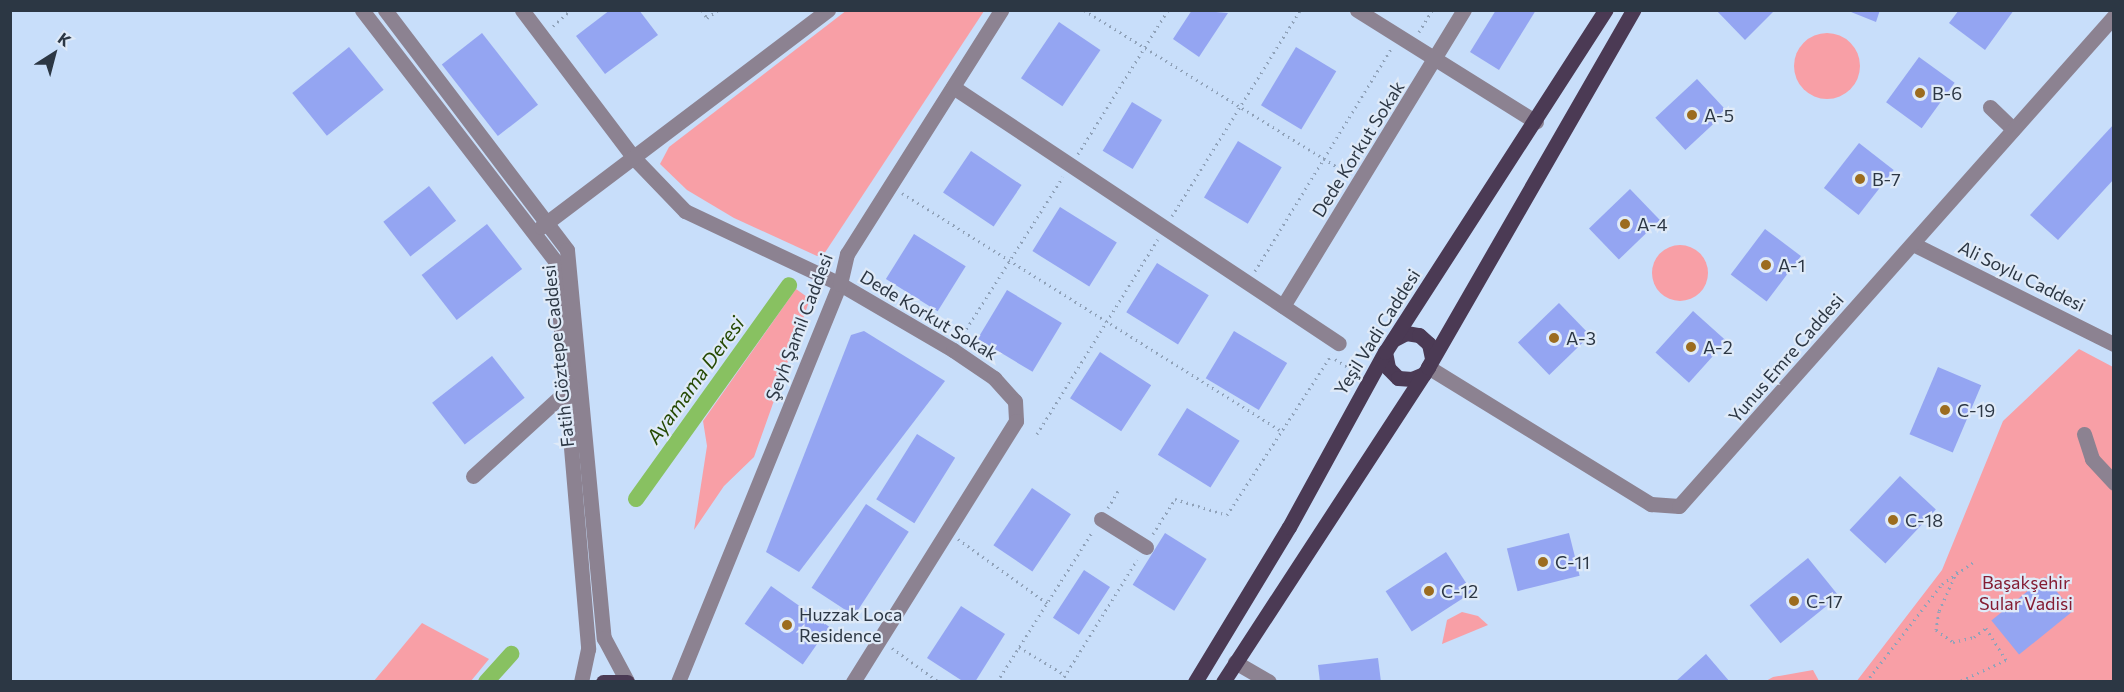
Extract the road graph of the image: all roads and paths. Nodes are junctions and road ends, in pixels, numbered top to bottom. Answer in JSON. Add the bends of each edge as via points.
{"nodes":[{"id":1,"x":362,"y":10,"type":"edge"},
{"id":2,"x":385,"y":10,"type":"edge"},
{"id":3,"x":522,"y":10,"type":"edge"},
{"id":4,"x":571,"y":10,"type":"edge"},
{"id":5,"x":702,"y":10,"type":"edge"},
{"id":6,"x":718,"y":10,"type":"edge"},
{"id":7,"x":1001,"y":10,"type":"edge"},
{"id":8,"x":1084,"y":10,"type":"edge"},
{"id":9,"x":1168,"y":10,"type":"edge"},
{"id":10,"x":1357,"y":10,"type":"edge"},
{"id":11,"x":1432,"y":10,"type":"edge"},
{"id":12,"x":1464,"y":10,"type":"edge"},
{"id":13,"x":1605,"y":10,"type":"edge"},
{"id":14,"x":1633,"y":10,"type":"edge"},
{"id":15,"x":827,"y":11,"type":"edge"},
{"id":16,"x":2114,"y":16,"type":"edge"},
{"id":17,"x":540,"y":36,"type":"junction"},
{"id":18,"x":1405,"y":40,"type":"junction"},
{"id":19,"x":1144,"y":48,"type":"junction"},
{"id":20,"x":1436,"y":60,"type":"junction"},
{"id":21,"x":953,"y":87,"type":"junction"},
{"id":22,"x":1990,"y":107,"type":"dead end"},
{"id":23,"x":1536,"y":122,"type":"junction"},
{"id":24,"x":2013,"y":129,"type":"junction"},
{"id":25,"x":633,"y":157,"type":"junction"},
{"id":26,"x":1324,"y":158,"type":"junction"},
{"id":27,"x":1071,"y":166,"type":"junction"},
{"id":28,"x":1361,"y":182,"type":"junction"},
{"id":29,"x":891,"y":185,"type":"junction"},
{"id":30,"x":547,"y":222,"type":"junction"},
{"id":31,"x":533,"y":233,"type":"junction"},
{"id":32,"x":1912,"y":244,"type":"junction"},
{"id":33,"x":1010,"y":261,"type":"junction"},
{"id":34,"x":1248,"y":283,"type":"junction"},
{"id":35,"x":840,"y":284,"type":"junction"},
{"id":36,"x":1283,"y":306,"type":"junction"},
{"id":37,"x":1339,"y":343,"type":"joint"},
{"id":38,"x":2114,"y":344,"type":"edge"},
{"id":39,"x":1389,"y":346,"type":"junction"},
{"id":40,"x":953,"y":350,"type":"junction"},
{"id":41,"x":1331,"y":356,"type":"junction"},
{"id":42,"x":1428,"y":366,"type":"junction"},
{"id":43,"x":1361,"y":375,"type":"dead end"},
{"id":44,"x":573,"y":386,"type":"junction"},
{"id":45,"x":1282,"y":431,"type":"junction"},
{"id":46,"x":2084,"y":434,"type":"dead end"},
{"id":47,"x":472,"y":476,"type":"dead end"},
{"id":48,"x":2114,"y":483,"type":"edge"},
{"id":49,"x":1118,"y":491,"type":"dead end"},
{"id":50,"x":1101,"y":519,"type":"junction"},
{"id":51,"x":947,"y":531,"type":"junction"},
{"id":52,"x":1146,"y":547,"type":"junction"},
{"id":53,"x":1974,"y":562,"type":"dead end"},
{"id":54,"x":1957,"y":571,"type":"junction"},
{"id":55,"x":1047,"y":603,"type":"junction"},
{"id":56,"x":879,"y":638,"type":"junction"},
{"id":57,"x":1018,"y":647,"type":"junction"},
{"id":58,"x":1235,"y":662,"type":"junction"},
{"id":59,"x":1065,"y":675,"type":"junction"},
{"id":60,"x":581,"y":681,"type":"edge"},
{"id":61,"x":603,"y":681,"type":"edge"},
{"id":62,"x":627,"y":681,"type":"edge"},
{"id":63,"x":678,"y":681,"type":"edge"},
{"id":64,"x":853,"y":681,"type":"edge"},
{"id":65,"x":939,"y":681,"type":"edge"},
{"id":66,"x":996,"y":681,"type":"edge"},
{"id":67,"x":1061,"y":681,"type":"edge"},
{"id":68,"x":1195,"y":681,"type":"edge"},
{"id":69,"x":1223,"y":681,"type":"edge"},
{"id":70,"x":1269,"y":681,"type":"edge"},
{"id":71,"x":1866,"y":681,"type":"edge"},
{"id":72,"x":1958,"y":681,"type":"edge"}],
"edges":[{"from":1,"to":31,"type":"street","name":"Fatih Göztepe Caddesi"},
{"from":2,"to":30,"type":"street","name":"Fatih Göztepe Caddesi"},
{"from":3,"to":17,"type":"street","name":"Dede Korkut Sokak"},
{"from":4,"to":17,"type":"path"},
{"from":5,"to":6,"type":"path","via":[[707,18]]},
{"from":7,"to":21,"type":"street","name":"Şeyh Şamil Caddesi"},
{"from":8,"to":19,"type":"path"},
{"from":9,"to":19,"type":"path"},
{"from":10,"to":18,"type":"street"},
{"from":11,"to":18,"type":"path"},
{"from":12,"to":20,"type":"street","name":"Dede Korkut Sokak"},
{"from":13,"to":23,"type":"main road","name":"Yeşil Vadi Caddesi"},
{"from":14,"to":42,"type":"main road"},
{"from":15,"to":25,"type":"street"},
{"from":16,"to":24,"type":"street","name":"Yunus Emre Caddesi"},
{"from":17,"to":25,"type":"street","name":"Dede Korkut Sokak"},
{"from":18,"to":20,"type":"street"},
{"from":18,"to":26,"type":"path"},
{"from":19,"to":26,"type":"path"},
{"from":19,"to":27,"type":"path"},
{"from":20,"to":23,"type":"street"},
{"from":20,"to":28,"type":"street","name":"Dede Korkut Sokak"},
{"from":21,"to":27,"type":"street"},
{"from":21,"to":29,"type":"street","name":"Şeyh Şamil Caddesi"},
{"from":22,"to":24,"type":"street"},
{"from":23,"to":39,"type":"main road","name":"Yeşil Vadi Caddesi"},
{"from":24,"to":32,"type":"street","name":"Yunus Emre Caddesi"},
{"from":25,"to":30,"type":"street"},
{"from":25,"to":35,"type":"street","name":"Dede Korkut Sokak","via":[[685,211]]},
{"from":26,"to":28,"type":"path"},
{"from":26,"to":34,"type":"path"},
{"from":27,"to":33,"type":"path"},
{"from":27,"to":34,"type":"street"},
{"from":28,"to":36,"type":"street","name":"Dede Korkut Sokak"},
{"from":29,"to":33,"type":"path"},
{"from":29,"to":35,"type":"street","name":"Şeyh Şamil Caddesi","via":[[847,254]]},
{"from":30,"to":31,"type":"street"},
{"from":30,"to":44,"type":"street","name":"Fatih Göztepe Caddesi","via":[[567,250]]},
{"from":31,"to":44,"type":"street","name":"Fatih Göztepe Caddesi","via":[[555,261]]},
{"from":32,"to":38,"type":"street","name":"Ali Soylu Caddesi"},
{"from":32,"to":42,"type":"street","name":"Yunus Emre Caddesi","via":[[1701,484],[1670,509],[1651,504]]},
{"from":33,"to":40,"type":"path"},
{"from":33,"to":45,"type":"path"},
{"from":34,"to":36,"type":"street"},
{"from":35,"to":40,"type":"street","name":"Dede Korkut Sokak"},
{"from":35,"to":63,"type":"street","name":"Şeyh Şamil Caddesi"},
{"from":36,"to":37,"type":"street"},
{"from":37,"to":41,"type":"path"},
{"from":39,"to":42,"type":"main road","via":[[1406,333],[1419,335],[1429,344]]},
{"from":39,"to":42,"type":"main road","via":[[1388,368],[1398,378],[1412,379]]},
{"from":39,"to":68,"type":"main road","name":"Yeşil Vadi Caddesi","via":[[1289,527]]},
{"from":40,"to":51,"type":"street","name":"Dede Korkut Sokak","via":[[994,378],[1015,401],[1016,422]]},
{"from":41,"to":43,"type":"path"},
{"from":41,"to":45,"type":"path"},
{"from":42,"to":58,"type":"main road"},
{"from":44,"to":47,"type":"street"},
{"from":44,"to":60,"type":"street","name":"Fatih Göztepe Caddesi","via":[[588,649]]},
{"from":44,"to":62,"type":"street","name":"Fatih Göztepe Caddesi","via":[[604,638]]},
{"from":45,"to":52,"type":"path","via":[[1227,515],[1175,499]]},
{"from":46,"to":48,"type":"street","via":[[2092,459]]},
{"from":49,"to":50,"type":"path"},
{"from":50,"to":52,"type":"street"},
{"from":50,"to":55,"type":"path"},
{"from":51,"to":55,"type":"path"},
{"from":51,"to":56,"type":"street","name":"Dede Korkut Sokak"},
{"from":52,"to":59,"type":"path"},
{"from":53,"to":54,"type":"path"},
{"from":54,"to":71,"type":"path","via":[[1942,584]]},
{"from":54,"to":72,"type":"path","via":[[1938,611],[1936,630],[1953,642],[1974,637],[1986,628],[2006,660]]},
{"from":55,"to":57,"type":"path"},
{"from":56,"to":64,"type":"street","name":"Dede Korkut Sokak"},
{"from":56,"to":65,"type":"path"},
{"from":57,"to":59,"type":"path"},
{"from":57,"to":66,"type":"path"},
{"from":58,"to":69,"type":"main road"},
{"from":58,"to":70,"type":"street"},
{"from":59,"to":67,"type":"path"},
{"from":61,"to":62,"type":"main road"}]}
